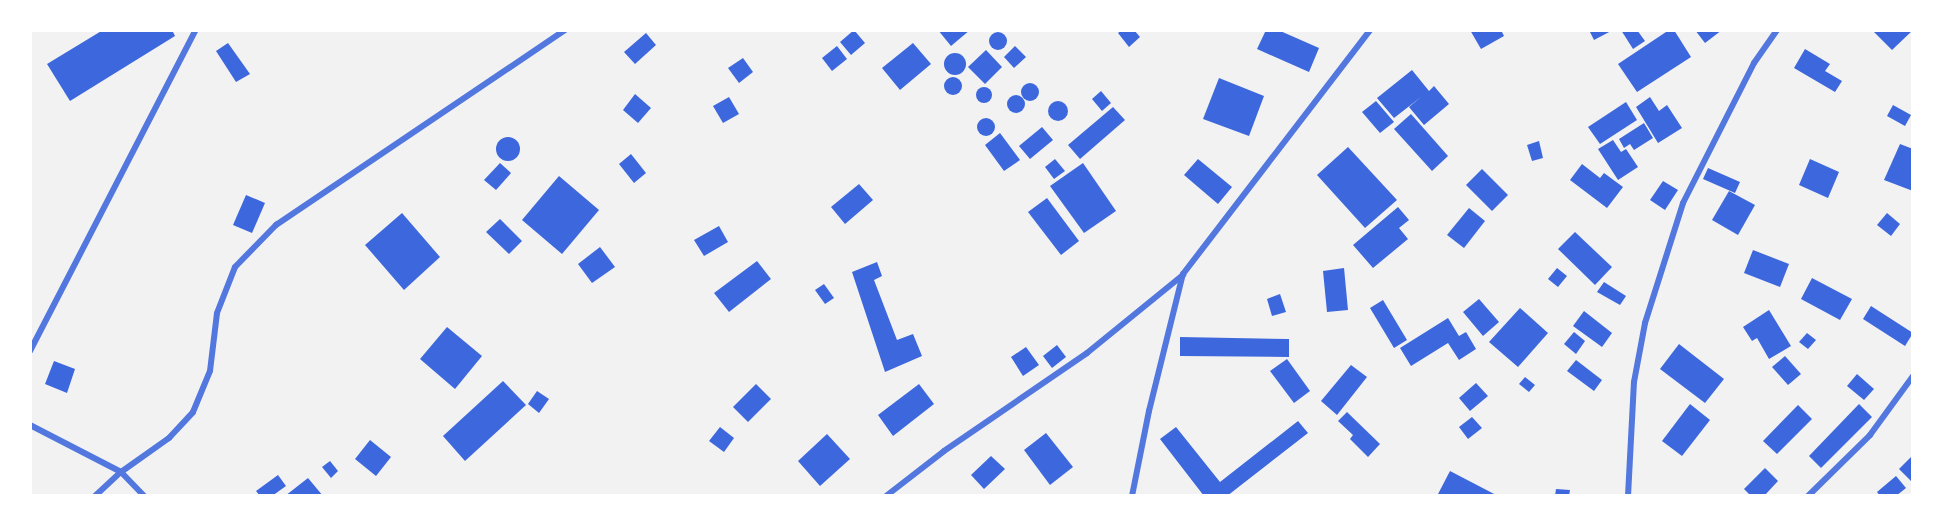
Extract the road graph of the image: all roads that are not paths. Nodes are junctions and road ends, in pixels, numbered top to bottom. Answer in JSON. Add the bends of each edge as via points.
{"nodes":[{"id":1,"x":196,"y":30,"type":"edge"},
{"id":2,"x":565,"y":30,"type":"edge"},
{"id":3,"x":1370,"y":30,"type":"edge"},
{"id":4,"x":1777,"y":30,"type":"edge"},
{"id":5,"x":1184,"y":274,"type":"junction"},
{"id":6,"x":30,"y":351,"type":"edge"},
{"id":7,"x":1913,"y":376,"type":"edge"},
{"id":8,"x":30,"y":425,"type":"edge"},
{"id":9,"x":121,"y":472,"type":"junction"},
{"id":10,"x":95,"y":496,"type":"edge"},
{"id":11,"x":144,"y":496,"type":"edge"},
{"id":12,"x":885,"y":496,"type":"edge"},
{"id":13,"x":1132,"y":496,"type":"edge"},
{"id":14,"x":1628,"y":496,"type":"edge"},
{"id":15,"x":1808,"y":496,"type":"edge"}],
"edges":[{"from":1,"to":6,"type":"street"},
{"from":2,"to":9,"type":"street","via":[[276,225],[235,267],[217,313],[210,371],[193,412],[169,438]]},
{"from":3,"to":5,"type":"street"},
{"from":4,"to":14,"type":"street","via":[[1754,63],[1679,214],[1645,323],[1634,382]]},
{"from":5,"to":12,"type":"street","via":[[1087,353]]},
{"from":5,"to":13,"type":"street"},
{"from":7,"to":15,"type":"street","via":[[1870,435]]},
{"from":8,"to":9,"type":"street"},
{"from":9,"to":10,"type":"street"},
{"from":9,"to":11,"type":"street"}]}
